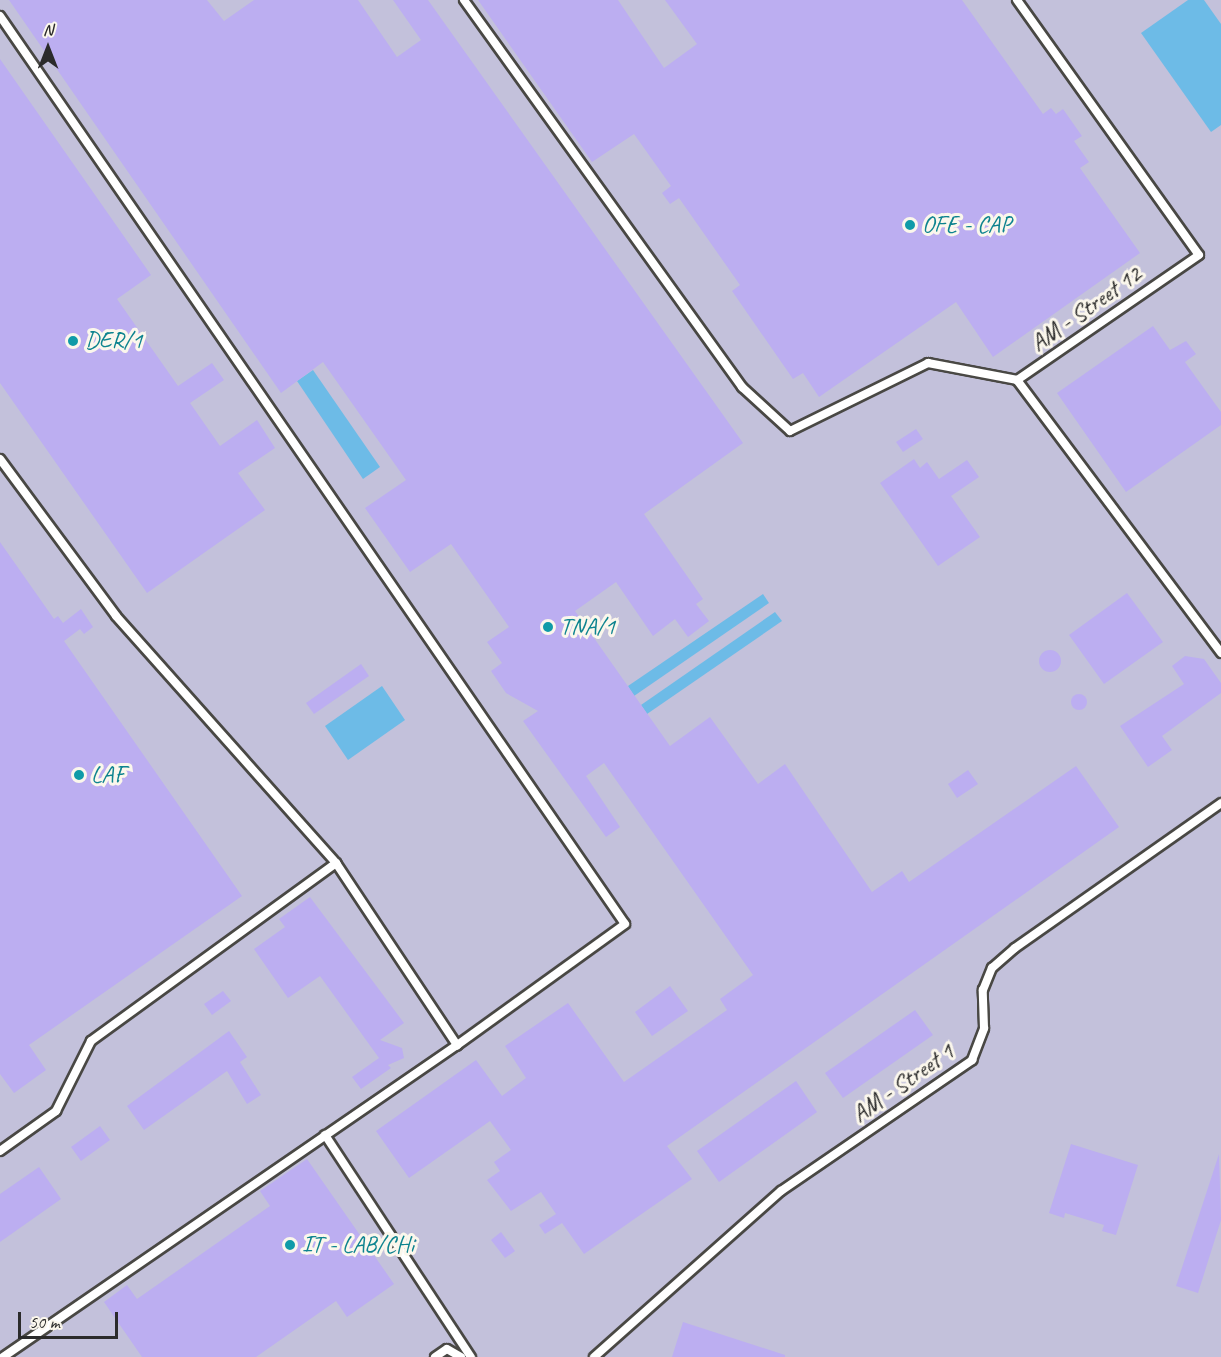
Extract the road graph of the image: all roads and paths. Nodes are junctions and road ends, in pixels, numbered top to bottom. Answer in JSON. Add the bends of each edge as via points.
{"nodes":[{"id":1,"x":464,"y":0,"type":"edge"},
{"id":2,"x":1017,"y":0,"type":"edge"},
{"id":3,"x":0,"y":16,"type":"edge"},
{"id":4,"x":1017,"y":380,"type":"junction"},
{"id":5,"x":0,"y":459,"type":"edge"},
{"id":6,"x":1221,"y":653,"type":"edge"},
{"id":7,"x":1221,"y":803,"type":"edge"},
{"id":8,"x":336,"y":863,"type":"junction"},
{"id":9,"x":457,"y":1045,"type":"junction"},
{"id":10,"x":325,"y":1136,"type":"junction"},
{"id":11,"x":0,"y":1151,"type":"edge"},
{"id":12,"x":3,"y":1357,"type":"edge"},
{"id":13,"x":435,"y":1357,"type":"edge"},
{"id":14,"x":461,"y":1357,"type":"edge"},
{"id":15,"x":471,"y":1357,"type":"edge"},
{"id":16,"x":594,"y":1357,"type":"edge"}],
"edges":[{"from":1,"to":4,"type":"lane","via":[[742,387],[790,431],[928,363]]},
{"from":2,"to":4,"type":"lane","name":"AM - Street 12","via":[[1199,255]]},
{"from":3,"to":9,"type":"lane","via":[[626,924]]},
{"from":4,"to":6,"type":"lane","name":"AM - Street 12"},
{"from":5,"to":8,"type":"lane","via":[[117,616]]},
{"from":7,"to":16,"type":"lane","name":"AM - Street 1","via":[[992,968],[982,990],[984,1029],[972,1060],[781,1191]]},
{"from":8,"to":9,"type":"lane"},
{"from":8,"to":11,"type":"lane","via":[[91,1041],[56,1111]]},
{"from":9,"to":10,"type":"lane"},
{"from":10,"to":12,"type":"lane"},
{"from":10,"to":15,"type":"lane"},
{"from":13,"to":14,"type":"lane","via":[[447,1349]]}]}
